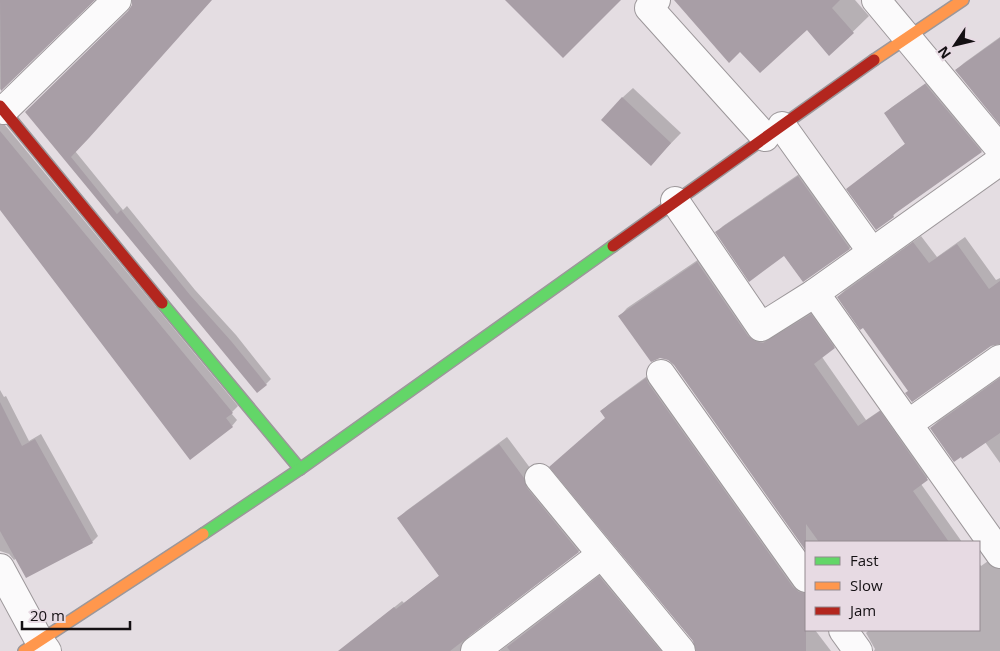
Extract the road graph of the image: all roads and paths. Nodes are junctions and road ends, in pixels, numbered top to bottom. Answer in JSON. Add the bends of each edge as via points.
{"nodes":[{"id":1,"x":116,"y":0,"type":"edge"},
{"id":2,"x":656,"y":0,"type":"edge"},
{"id":3,"x":876,"y":0,"type":"edge"},
{"id":4,"x":963,"y":0,"type":"edge"},
{"id":5,"x":908,"y":36,"type":"junction"},
{"id":6,"x":2,"y":108,"type":"edge"},
{"id":7,"x":773,"y":131,"type":"junction"},
{"id":8,"x":1000,"y":149,"type":"edge"},
{"id":9,"x":1000,"y":161,"type":"edge"},
{"id":10,"x":676,"y":201,"type":"junction"},
{"id":11,"x":872,"y":252,"type":"junction"},
{"id":12,"x":815,"y":293,"type":"junction"},
{"id":13,"x":1000,"y":359,"type":"edge"},
{"id":14,"x":662,"y":374,"type":"dead end"},
{"id":15,"x":908,"y":424,"type":"junction"},
{"id":16,"x":300,"y":469,"type":"junction"},
{"id":17,"x":539,"y":478,"type":"dead end"},
{"id":18,"x":997,"y":545,"type":"edge"},
{"id":19,"x":601,"y":555,"type":"junction"},
{"id":20,"x":0,"y":568,"type":"edge"},
{"id":21,"x":805,"y":577,"type":"edge"},
{"id":22,"x":844,"y":631,"type":"edge"},
{"id":23,"x":37,"y":647,"type":"edge"},
{"id":24,"x":475,"y":651,"type":"edge"},
{"id":25,"x":680,"y":651,"type":"edge"},
{"id":26,"x":858,"y":651,"type":"edge"}],
"edges":[{"from":1,"to":6,"type":"street"},
{"from":2,"to":7,"type":"street","via":[[649,8]]},
{"from":3,"to":5,"type":"street"},
{"from":4,"to":5,"type":"street"},
{"from":5,"to":7,"type":"street"},
{"from":5,"to":8,"type":"street"},
{"from":6,"to":16,"type":"street"},
{"from":7,"to":10,"type":"street"},
{"from":7,"to":11,"type":"street"},
{"from":9,"to":11,"type":"street"},
{"from":10,"to":12,"type":"street","via":[[761,327]]},
{"from":10,"to":16,"type":"street"},
{"from":11,"to":12,"type":"street"},
{"from":12,"to":15,"type":"street"},
{"from":13,"to":15,"type":"street"},
{"from":14,"to":21,"type":"street"},
{"from":15,"to":18,"type":"street"},
{"from":16,"to":23,"type":"street"},
{"from":17,"to":19,"type":"street"},
{"from":19,"to":24,"type":"street"},
{"from":19,"to":25,"type":"street"},
{"from":20,"to":23,"type":"street"},
{"from":22,"to":26,"type":"street"}]}
